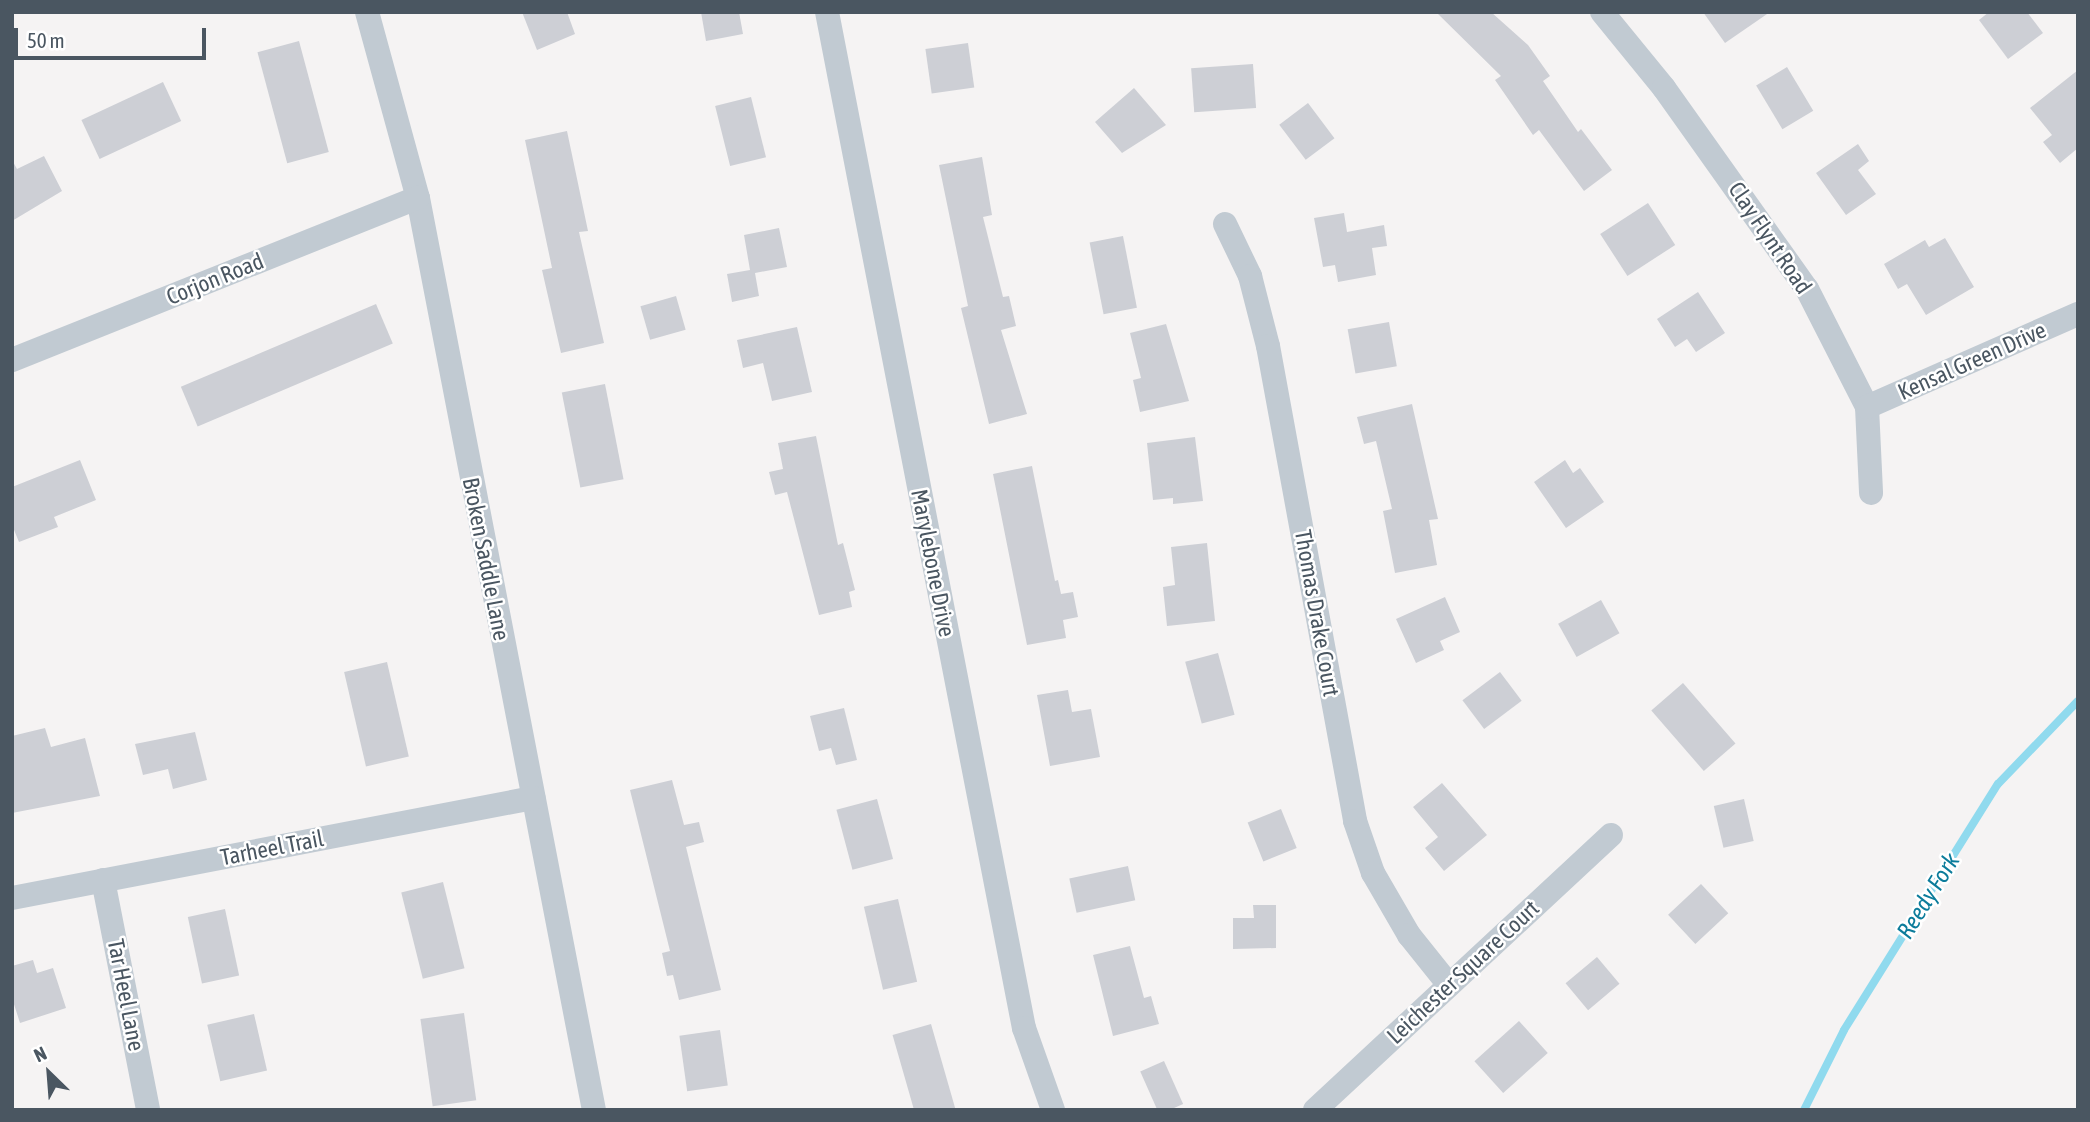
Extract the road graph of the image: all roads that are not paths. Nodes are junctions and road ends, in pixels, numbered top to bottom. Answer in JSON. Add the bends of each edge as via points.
{"nodes":[{"id":1,"x":366,"y":12,"type":"edge"},
{"id":2,"x":827,"y":12,"type":"edge"},
{"id":3,"x":1602,"y":12,"type":"edge"},
{"id":4,"x":418,"y":198,"type":"junction"},
{"id":5,"x":1224,"y":224,"type":"dead end"},
{"id":6,"x":2078,"y":314,"type":"edge"},
{"id":7,"x":12,"y":360,"type":"edge"},
{"id":8,"x":1867,"y":407,"type":"junction"},
{"id":9,"x":1871,"y":493,"type":"dead end"},
{"id":10,"x":533,"y":798,"type":"junction"},
{"id":11,"x":1611,"y":835,"type":"dead end"},
{"id":12,"x":103,"y":880,"type":"junction"},
{"id":13,"x":12,"y":898,"type":"edge"},
{"id":14,"x":1449,"y":985,"type":"junction"},
{"id":15,"x":148,"y":1110,"type":"edge"},
{"id":16,"x":594,"y":1110,"type":"edge"},
{"id":17,"x":1053,"y":1110,"type":"edge"},
{"id":18,"x":1315,"y":1110,"type":"edge"}],
"edges":[{"from":1,"to":4,"type":"street","name":"Broken Saddle Lane"},
{"from":2,"to":17,"type":"street","name":"Marylebone Drive","via":[[1024,1028]]},
{"from":3,"to":8,"type":"street","name":"Clay Flynt Road","via":[[1672,100],[1807,289]]},
{"from":4,"to":7,"type":"street","name":"Corjon Road"},
{"from":4,"to":10,"type":"street","name":"Broken Saddle Lane"},
{"from":5,"to":14,"type":"street","name":"Thomas Drake Court","via":[[1250,276],[1268,346],[1355,821],[1373,873],[1409,935]]},
{"from":6,"to":8,"type":"street","name":"Kensal Green Drive"},
{"from":8,"to":9,"type":"street","name":"Clay Flynt Road"},
{"from":10,"to":12,"type":"street","name":"Tarheel Trail"},
{"from":10,"to":16,"type":"street","name":"Broken Saddle Lane"},
{"from":11,"to":14,"type":"street","name":"Leichester Square Court"},
{"from":12,"to":13,"type":"street","name":"Tarheel Trail"},
{"from":12,"to":15,"type":"street","name":"Tar Heel Lane"},
{"from":14,"to":18,"type":"street","name":"Leichester Square Court"}]}
